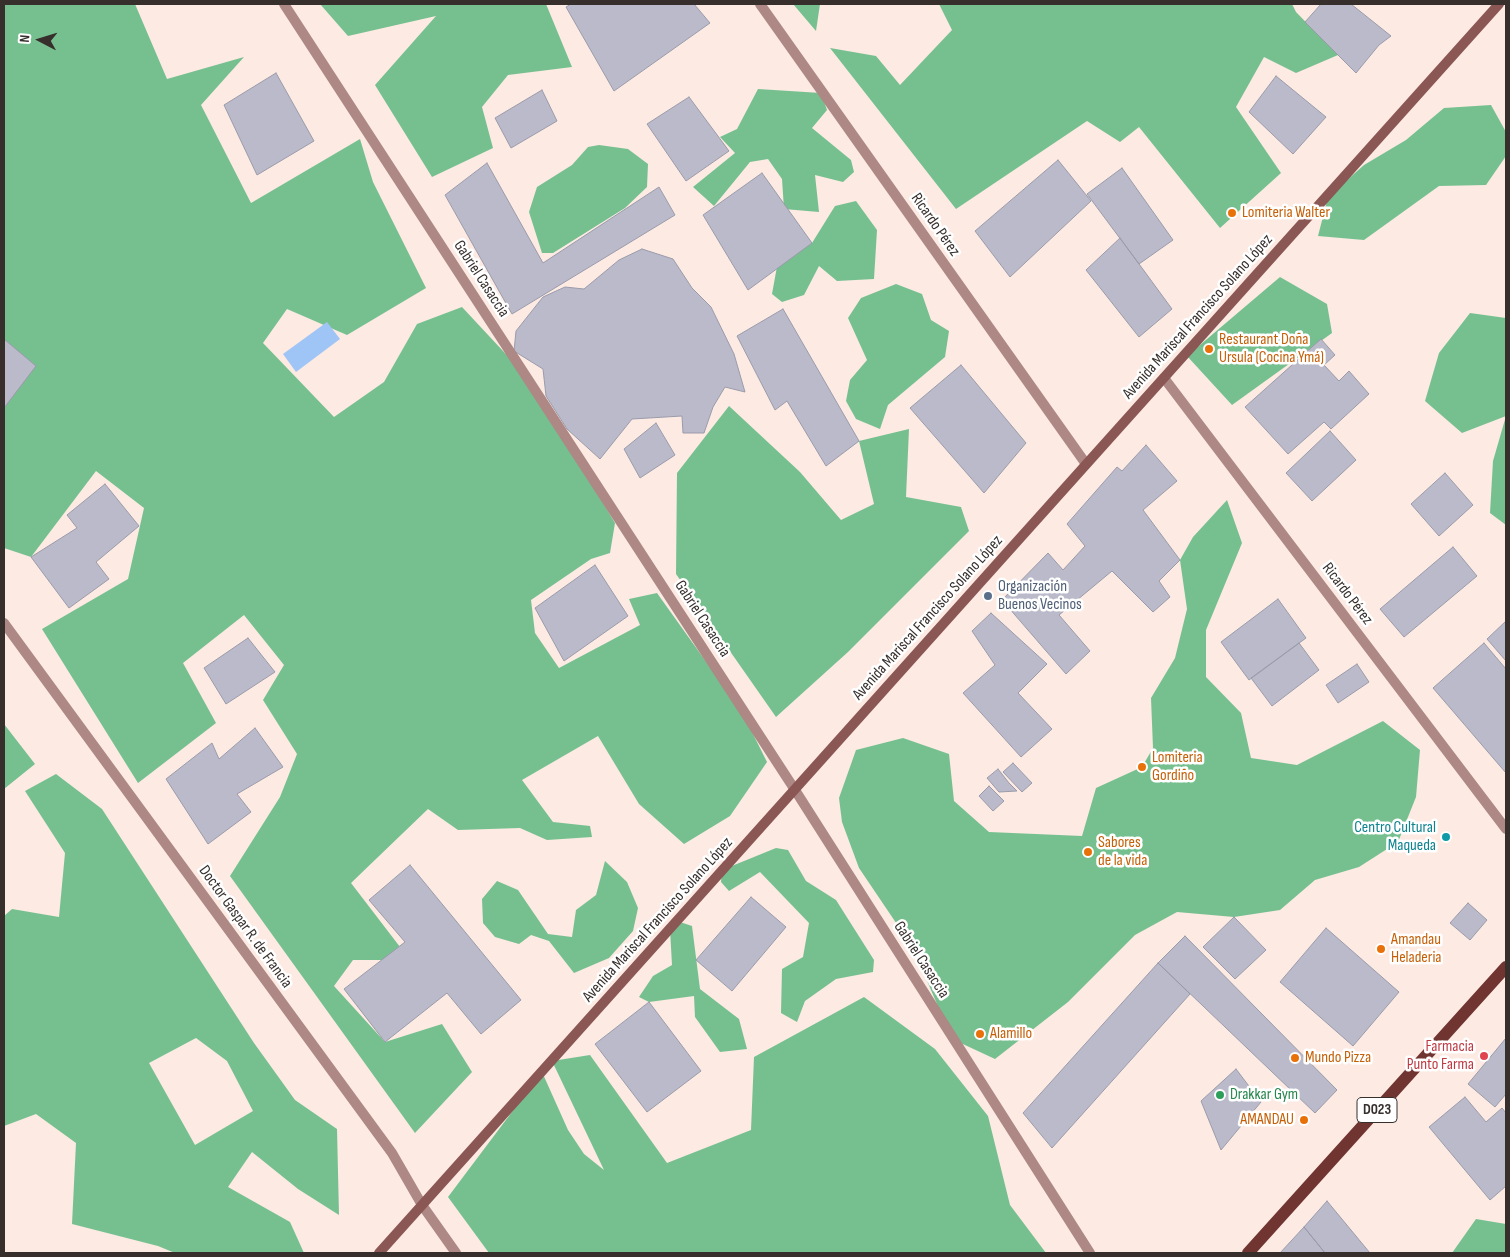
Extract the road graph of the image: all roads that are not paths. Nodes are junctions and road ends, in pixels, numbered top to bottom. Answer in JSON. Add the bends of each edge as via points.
{"nodes":[{"id":1,"x":284,"y":4,"type":"edge"},
{"id":2,"x":760,"y":4,"type":"edge"},
{"id":3,"x":1499,"y":4,"type":"edge"},
{"id":4,"x":1164,"y":378,"type":"junction"},
{"id":5,"x":1086,"y":464,"type":"junction"},
{"id":6,"x":4,"y":623,"type":"edge"},
{"id":7,"x":795,"y":790,"type":"junction"},
{"id":8,"x":1506,"y":829,"type":"edge"},
{"id":9,"x":1506,"y":967,"type":"edge"},
{"id":10,"x":422,"y":1206,"type":"junction"},
{"id":11,"x":379,"y":1253,"type":"edge"},
{"id":12,"x":456,"y":1253,"type":"edge"},
{"id":13,"x":1090,"y":1253,"type":"edge"},
{"id":14,"x":1248,"y":1253,"type":"edge"}],
"edges":[{"from":1,"to":7,"type":"street","name":"Gabriel Casaccia"},
{"from":2,"to":5,"type":"street","name":"Ricardo Pérez"},
{"from":3,"to":4,"type":"street","name":"Avenida Mariscal Francisco Solano López"},
{"from":4,"to":5,"type":"street","name":"Avenida Mariscal Francisco Solano López"},
{"from":4,"to":8,"type":"street","name":"Ricardo Pérez"},
{"from":5,"to":7,"type":"street","name":"Avenida Mariscal Francisco Solano López"},
{"from":6,"to":10,"type":"street","name":"Doctor Gaspar R. de Francia","via":[[392,1153]]},
{"from":7,"to":10,"type":"street","name":"Avenida Mariscal Francisco Solano López"},
{"from":7,"to":13,"type":"street","name":"Gabriel Casaccia"},
{"from":9,"to":14,"type":"main road","number":"D023"},
{"from":10,"to":11,"type":"street","name":"Avenida Mariscal Francisco Solano López"},
{"from":10,"to":12,"type":"street","name":"Doctor Gaspar R. de Francia"}]}
